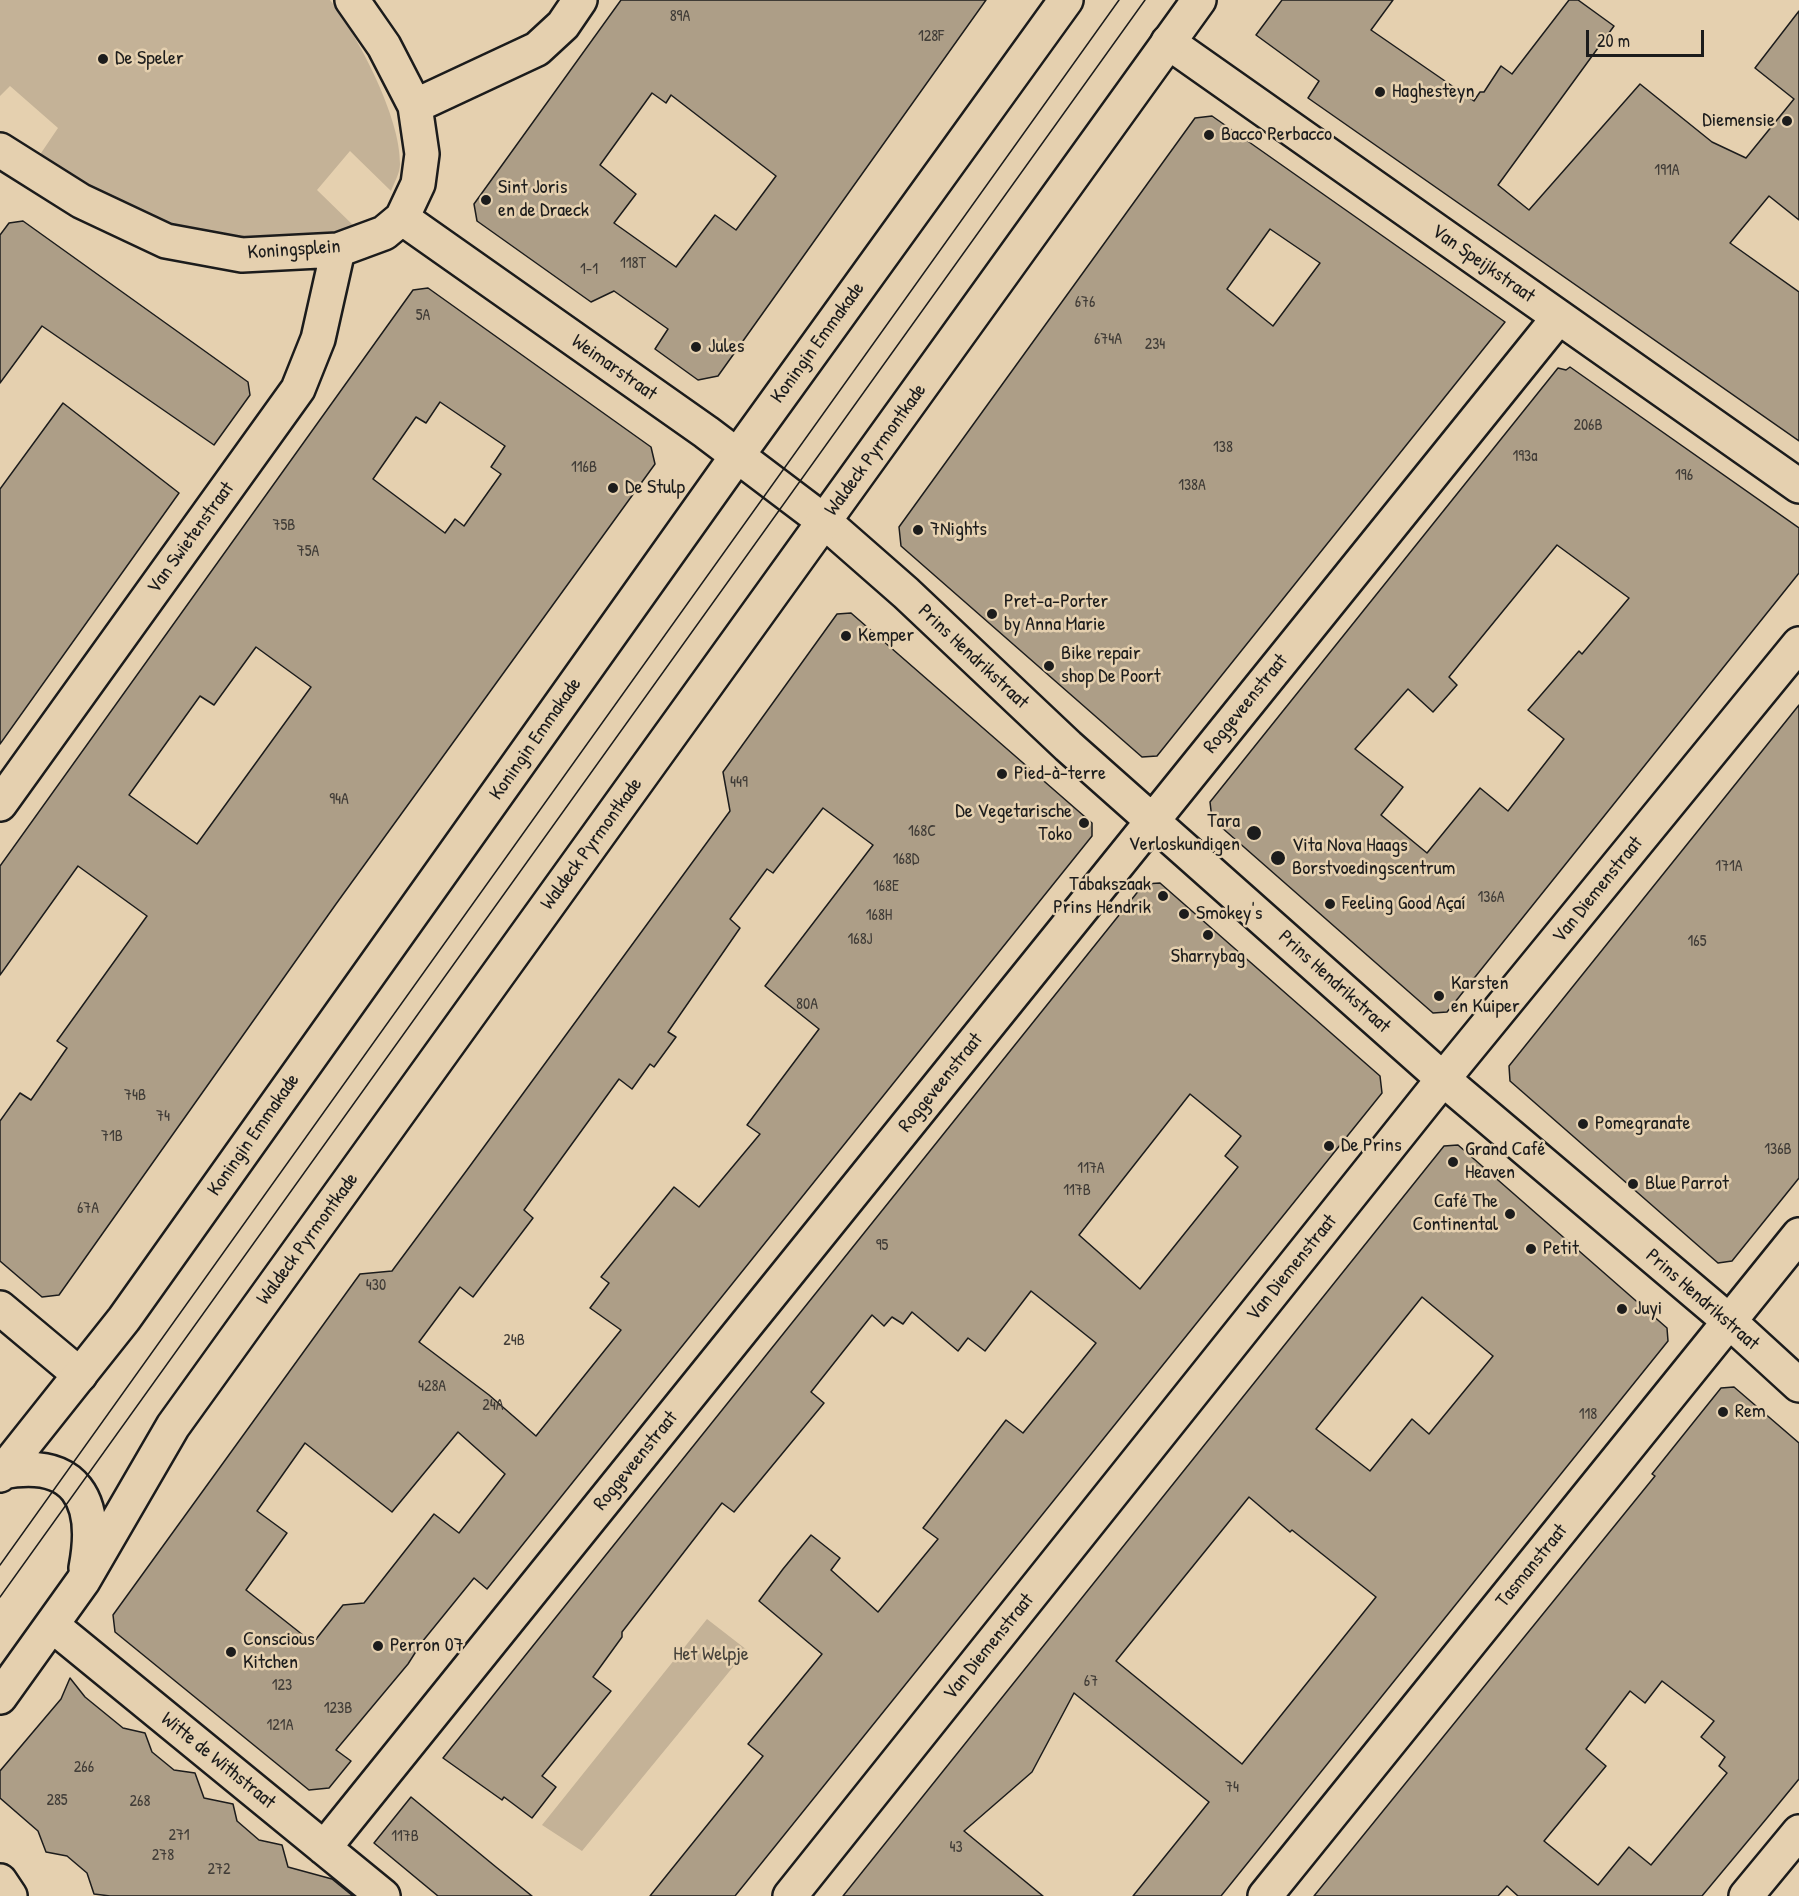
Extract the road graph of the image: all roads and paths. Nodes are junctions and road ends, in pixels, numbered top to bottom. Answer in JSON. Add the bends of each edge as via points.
{"nodes":[{"id":1,"x":352,"y":0,"type":"edge"},
{"id":2,"x":580,"y":0,"type":"edge"},
{"id":3,"x":1066,"y":0,"type":"edge"},
{"id":4,"x":1199,"y":0,"type":"edge"},
{"id":5,"x":1168,"y":42,"type":"junction"},
{"id":6,"x":415,"y":106,"type":"junction"},
{"id":7,"x":1,"y":154,"type":"edge"},
{"id":8,"x":402,"y":218,"type":"junction"},
{"id":9,"x":338,"y":250,"type":"junction"},
{"id":10,"x":1558,"y":317,"type":"junction"},
{"id":11,"x":737,"y":456,"type":"junction"},
{"id":12,"x":1799,"y":486,"type":"edge"},
{"id":13,"x":825,"y":522,"type":"junction"},
{"id":14,"x":1799,"y":644,"type":"edge"},
{"id":15,"x":0,"y":804,"type":"edge"},
{"id":16,"x":1152,"y":820,"type":"junction"},
{"id":17,"x":1443,"y":1079,"type":"junction"},
{"id":18,"x":1799,"y":1235,"type":"edge"},
{"id":19,"x":0,"y":1308,"type":"edge"},
{"id":20,"x":1729,"y":1322,"type":"junction"},
{"id":21,"x":80,"y":1375,"type":"junction"},
{"id":22,"x":1799,"y":1385,"type":"edge"},
{"id":23,"x":1,"y":1473,"type":"edge"},
{"id":24,"x":83,"y":1581,"type":"junction"},
{"id":25,"x":53,"y":1626,"type":"junction"},
{"id":26,"x":0,"y":1697,"type":"edge"},
{"id":27,"x":1799,"y":1832,"type":"edge"},
{"id":28,"x":324,"y":1848,"type":"junction"},
{"id":29,"x":0,"y":1881,"type":"edge"},
{"id":30,"x":0,"y":1895,"type":"edge"},
{"id":31,"x":6,"y":1896,"type":"edge"},
{"id":32,"x":10,"y":1896,"type":"edge"},
{"id":33,"x":383,"y":1896,"type":"edge"},
{"id":34,"x":790,"y":1896,"type":"edge"},
{"id":35,"x":1265,"y":1896,"type":"edge"},
{"id":36,"x":1746,"y":1896,"type":"edge"}],
"edges":[{"from":1,"to":6,"type":"street","name":"Koningsplein","via":[[384,46]]},
{"from":2,"to":6,"type":"street","via":[[563,25],[537,49]]},
{"from":3,"to":11,"type":"street","name":"Koningin Emmakade"},
{"from":4,"to":5,"type":"street","name":"Waldeck Pyrmontkade"},
{"from":5,"to":10,"type":"street","name":"Van Speijkstraat"},
{"from":5,"to":13,"type":"street","name":"Waldeck Pyrmontkade"},
{"from":6,"to":8,"type":"street","name":"Koningsplein","via":[[422,154],[418,184]]},
{"from":7,"to":9,"type":"street","name":"Koningsplein","via":[[81,201],[166,241],[242,255]]},
{"from":8,"to":9,"type":"street","name":"Koningsplein","via":[[384,233]]},
{"from":8,"to":11,"type":"street","name":"Weimarstraat"},
{"from":9,"to":15,"type":"street","name":"Van Swietenstraat","via":[[318,339],[298,389]]},
{"from":10,"to":12,"type":"street","name":"Van Speijkstraat"},
{"from":10,"to":16,"type":"street","name":"Roggeveenstraat"},
{"from":11,"to":13,"type":"street","name":"Weimarstraat"},
{"from":11,"to":21,"type":"street","name":"Koningin Emmakade"},
{"from":13,"to":16,"type":"street","name":"Prins Hendrikstraat"},
{"from":13,"to":24,"type":"street","name":"Waldeck Pyrmontkade","via":[[174,1426]]},
{"from":14,"to":17,"type":"street","name":"Van Diemenstraat"},
{"from":16,"to":17,"type":"street","name":"Prins Hendrikstraat"},
{"from":16,"to":28,"type":"street","name":"Roggeveenstraat"},
{"from":17,"to":20,"type":"street","name":"Prins Hendrikstraat"},
{"from":17,"to":34,"type":"street","name":"Van Diemenstraat"},
{"from":18,"to":20,"type":"street","name":"Tasmanstraat"},
{"from":19,"to":21,"type":"street"},
{"from":20,"to":22,"type":"street","name":"Prins Hendrikstraat"},
{"from":20,"to":35,"type":"street","name":"Tasmanstraat"},
{"from":21,"to":23,"type":"street","name":"Koningin Emmakade"},
{"from":23,"to":24,"type":"street","via":[[31,1468],[50,1470],[77,1490],[90,1517],[92,1539]]},
{"from":24,"to":25,"type":"street","name":"Waldeck Pyrmontkade"},
{"from":25,"to":26,"type":"street","name":"Waldeck Pyrmontkade"},
{"from":25,"to":28,"type":"street","name":"Witte de Withstraat"},
{"from":27,"to":36,"type":"street"},
{"from":28,"to":33,"type":"street","name":"Witte de Withstraat"},
{"from":29,"to":32,"type":"street"},
{"from":30,"to":31,"type":"street"}]}
